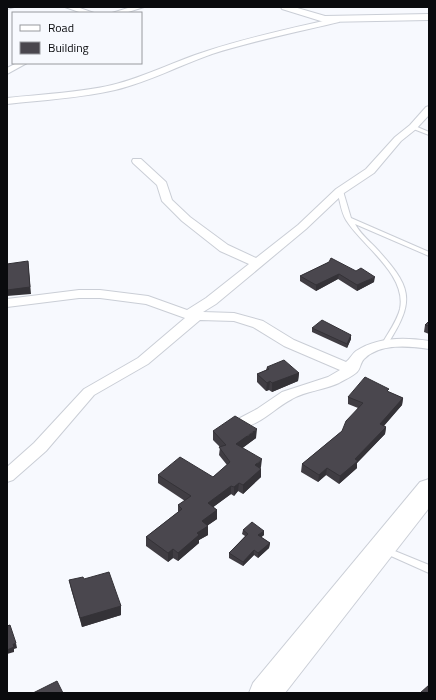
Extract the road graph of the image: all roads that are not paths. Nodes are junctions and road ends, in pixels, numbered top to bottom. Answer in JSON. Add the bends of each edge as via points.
{"nodes":[{"id":1,"x":7,"y":7,"type":"edge"},
{"id":2,"x":10,"y":7,"type":"edge"},
{"id":3,"x":69,"y":7,"type":"edge"},
{"id":4,"x":140,"y":7,"type":"edge"},
{"id":5,"x":289,"y":8,"type":"edge"},
{"id":6,"x":86,"y":12,"type":"edge"},
{"id":7,"x":120,"y":12,"type":"edge"},
{"id":8,"x":429,"y":17,"type":"edge"},
{"id":9,"x":336,"y":20,"type":"junction"},
{"id":10,"x":21,"y":64,"type":"edge"},
{"id":11,"x":7,"y":71,"type":"edge"},
{"id":12,"x":7,"y":101,"type":"edge"},
{"id":13,"x":429,"y":109,"type":"edge"},
{"id":14,"x":413,"y":127,"type":"junction"},
{"id":15,"x":429,"y":134,"type":"edge"},
{"id":16,"x":137,"y":161,"type":"dead end"},
{"id":17,"x":340,"y":192,"type":"junction"},
{"id":18,"x":348,"y":218,"type":"junction"},
{"id":19,"x":429,"y":254,"type":"edge"},
{"id":20,"x":256,"y":263,"type":"junction"},
{"id":21,"x":7,"y":303,"type":"edge"},
{"id":22,"x":192,"y":316,"type":"junction"},
{"id":23,"x":385,"y":344,"type":"junction"},
{"id":24,"x":429,"y":345,"type":"edge"},
{"id":25,"x":353,"y":364,"type":"junction"},
{"id":26,"x":245,"y":422,"type":"edge"},
{"id":27,"x":7,"y":476,"type":"edge"},
{"id":28,"x":429,"y":489,"type":"edge"},
{"id":29,"x":381,"y":549,"type":"junction"},
{"id":30,"x":429,"y":569,"type":"edge"},
{"id":31,"x":265,"y":693,"type":"edge"}],
"edges":[{"from":1,"to":2,"type":"street"},
{"from":3,"to":6,"type":"street"},
{"from":4,"to":7,"type":"street"},
{"from":5,"to":9,"type":"street"},
{"from":8,"to":9,"type":"street"},
{"from":9,"to":12,"type":"street","via":[[211,52],[115,87]]},
{"from":10,"to":11,"type":"street"},
{"from":13,"to":14,"type":"street"},
{"from":14,"to":15,"type":"lane"},
{"from":14,"to":17,"type":"street","via":[[398,139],[370,171]]},
{"from":16,"to":20,"type":"street","via":[[162,184],[167,201],[186,218],[224,248]]},
{"from":17,"to":18,"type":"lane"},
{"from":17,"to":20,"type":"street","via":[[302,227]]},
{"from":18,"to":19,"type":"lane"},
{"from":18,"to":23,"type":"lane","via":[[394,274],[401,288],[403,309]]},
{"from":20,"to":22,"type":"street"},
{"from":21,"to":22,"type":"street","via":[[79,294],[100,294],[148,300]]},
{"from":22,"to":25,"type":"street","via":[[246,320],[333,363],[345,367]]},
{"from":22,"to":27,"type":"street","via":[[143,361],[89,392],[40,447]]},
{"from":23,"to":24,"type":"street","via":[[412,342]]},
{"from":23,"to":25,"type":"street","via":[[360,355]]},
{"from":25,"to":26,"type":"street","via":[[352,370],[343,375],[287,395]]},
{"from":28,"to":29,"type":"highway"},
{"from":29,"to":30,"type":"lane"},
{"from":29,"to":31,"type":"highway"}]}
